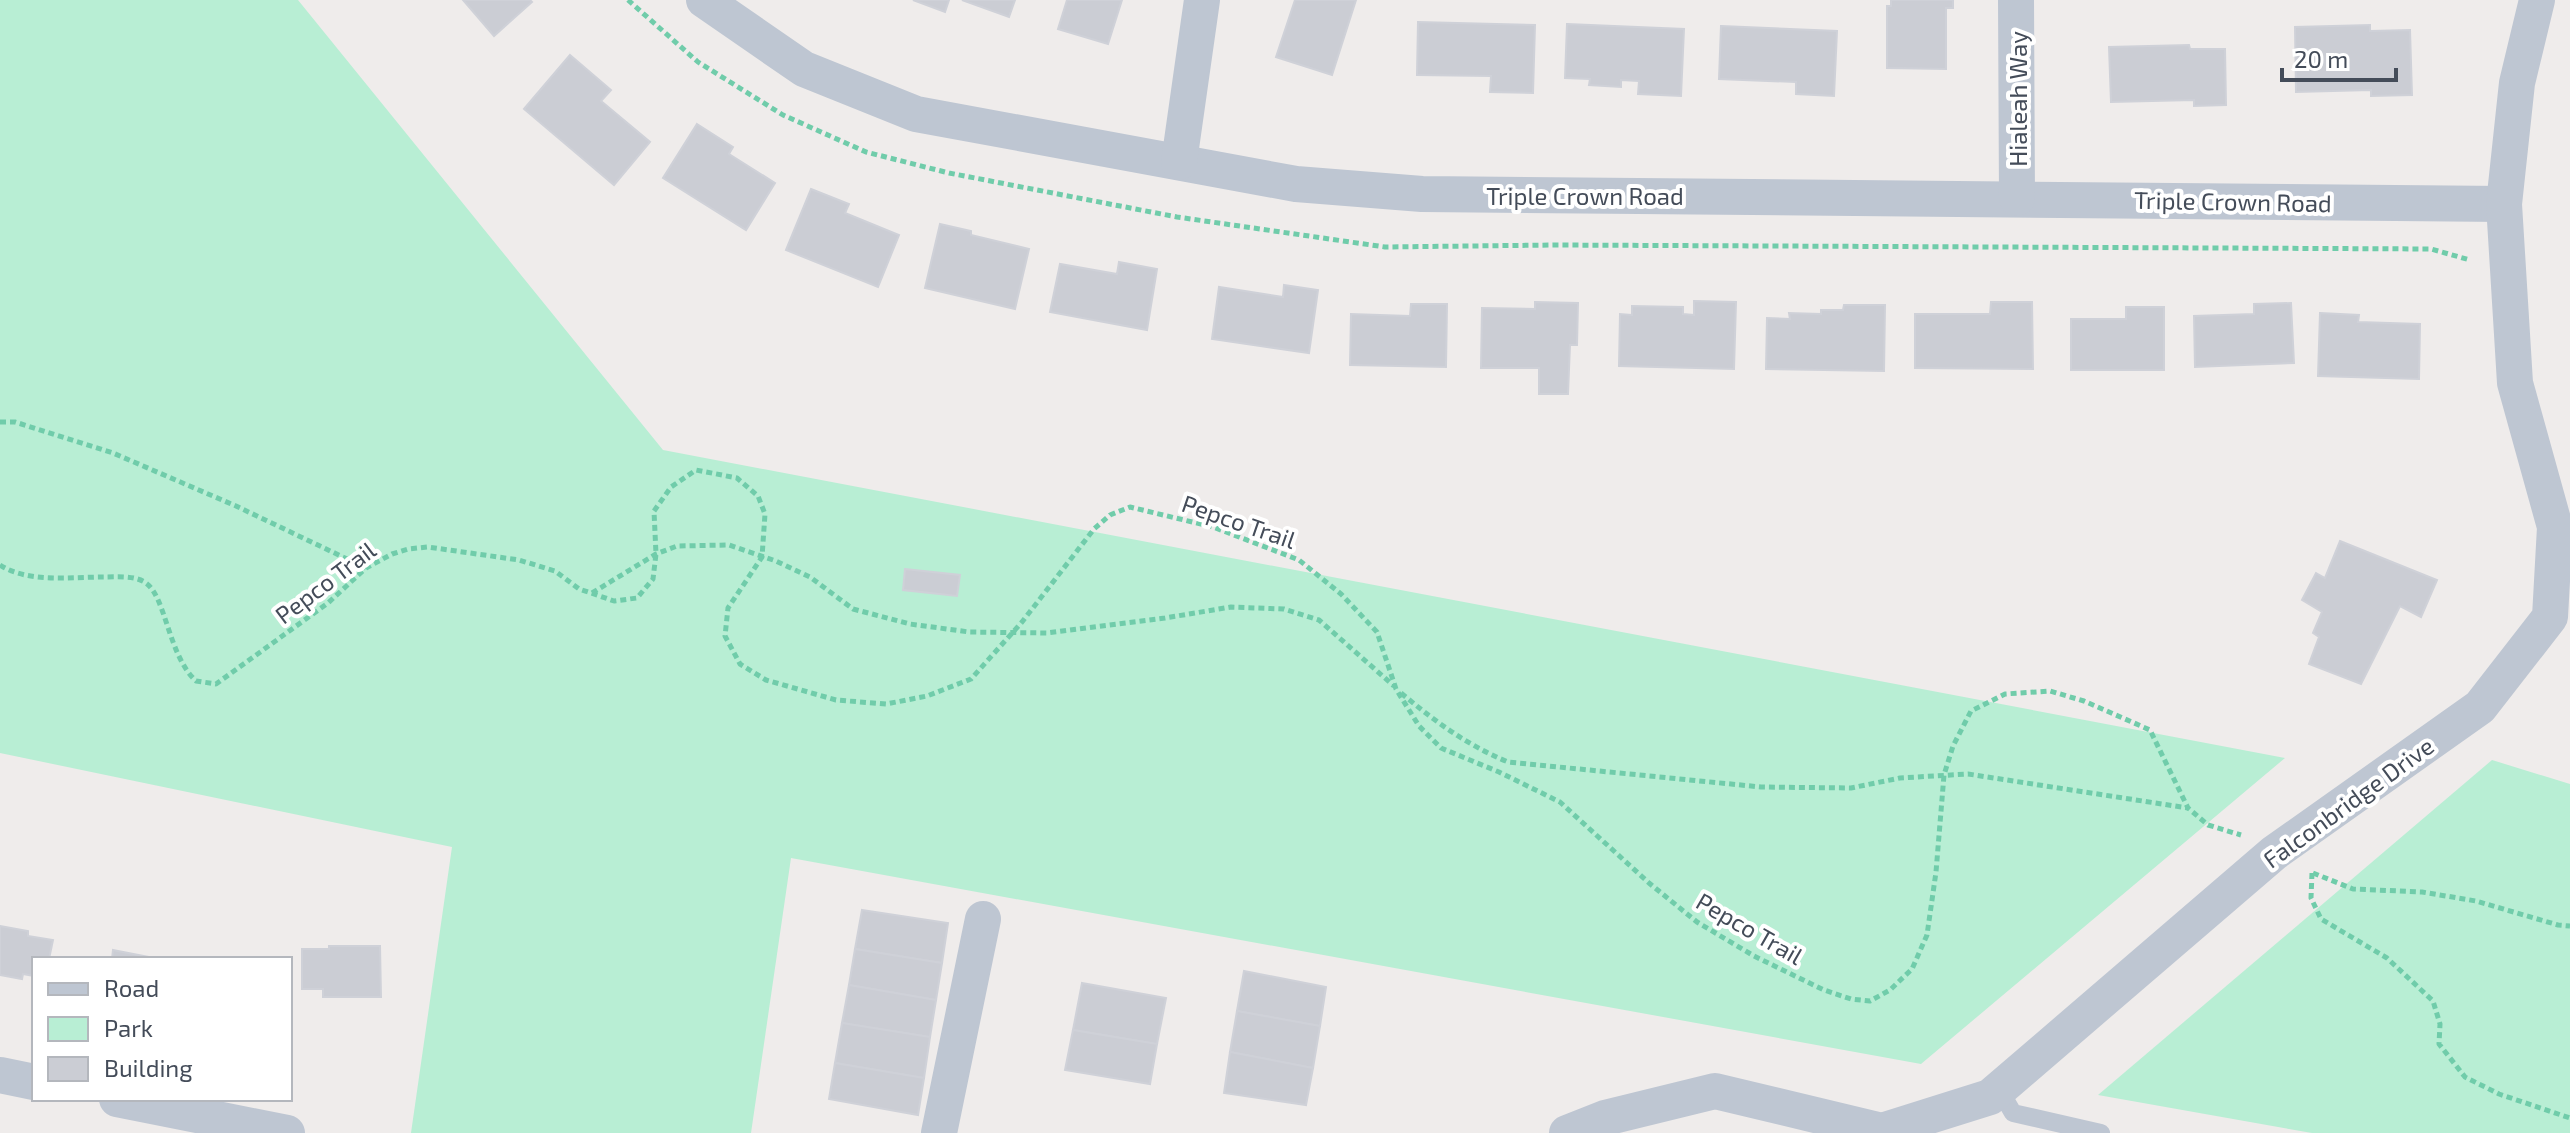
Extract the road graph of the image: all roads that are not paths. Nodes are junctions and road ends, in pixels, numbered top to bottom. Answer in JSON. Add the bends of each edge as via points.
{"nodes":[{"id":1,"x":704,"y":0,"type":"edge"},
{"id":2,"x":1202,"y":0,"type":"edge"},
{"id":3,"x":2016,"y":0,"type":"edge"},
{"id":4,"x":2537,"y":0,"type":"edge"},
{"id":5,"x":1179,"y":162,"type":"junction"},
{"id":6,"x":2017,"y":198,"type":"junction"},
{"id":7,"x":2504,"y":204,"type":"junction"},
{"id":8,"x":983,"y":919,"type":"dead end"},
{"id":9,"x":0,"y":1075,"type":"edge"},
{"id":10,"x":32,"y":1082,"type":"edge"},
{"id":11,"x":1999,"y":1089,"type":"junction"},
{"id":12,"x":127,"y":1101,"type":"edge"},
{"id":13,"x":287,"y":1133,"type":"edge"},
{"id":14,"x":939,"y":1133,"type":"edge"},
{"id":15,"x":1567,"y":1133,"type":"edge"},
{"id":16,"x":2101,"y":1133,"type":"edge"}],
"edges":[{"from":1,"to":5,"type":"street","name":"Triple Crown Road","via":[[804,69],[916,114]]},
{"from":2,"to":5,"type":"street"},
{"from":3,"to":6,"type":"street","name":"Hialeah Way"},
{"from":4,"to":7,"type":"street","name":"Falconbridge Drive","via":[[2517,83]]},
{"from":5,"to":6,"type":"street","name":"Triple Crown Road","via":[[1296,184],[1422,194]]},
{"from":6,"to":7,"type":"street","name":"Triple Crown Road"},
{"from":7,"to":11,"type":"street","name":"Falconbridge Drive","via":[[2515,383],[2555,527],[2550,617],[2480,707],[2274,853]]},
{"from":8,"to":14,"type":"street"},
{"from":9,"to":10,"type":"street"},
{"from":11,"to":15,"type":"street","name":"Falconbridge Drive","via":[[1990,1097],[1882,1131],[1715,1091],[1605,1118]]},
{"from":11,"to":16,"type":"lane","via":[[2013,1113]]},
{"from":12,"to":13,"type":"street"}]}
